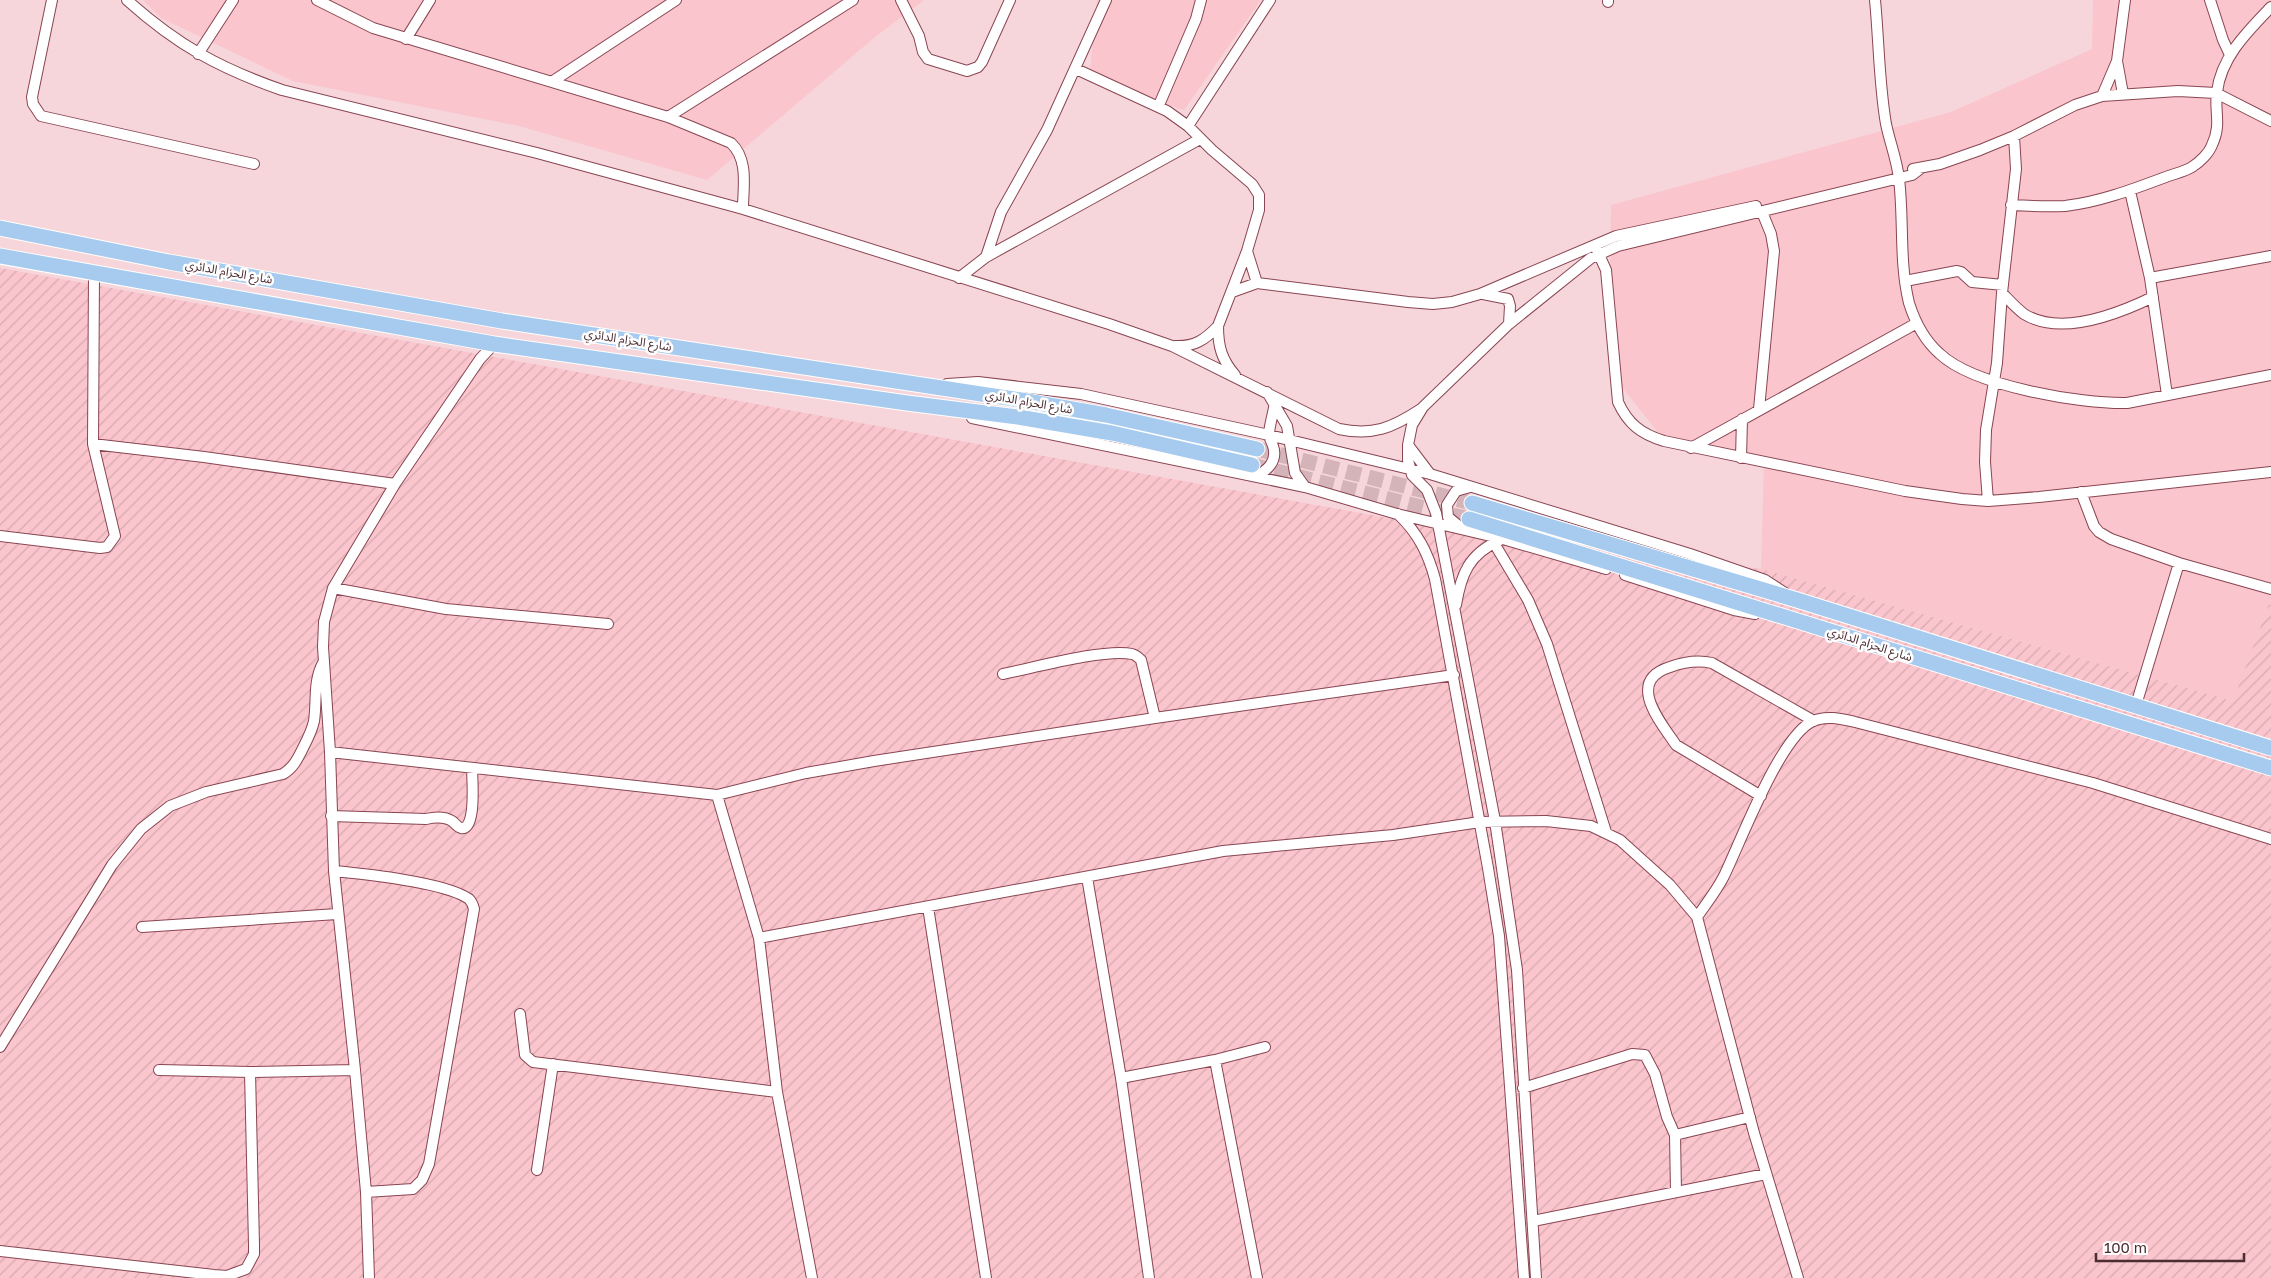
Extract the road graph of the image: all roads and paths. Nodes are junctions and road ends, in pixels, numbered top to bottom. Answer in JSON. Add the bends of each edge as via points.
{"nodes":[{"id":1,"x":52,"y":0,"type":"edge"},
{"id":2,"x":127,"y":0,"type":"edge"},
{"id":3,"x":233,"y":0,"type":"edge"},
{"id":4,"x":317,"y":0,"type":"edge"},
{"id":5,"x":430,"y":0,"type":"edge"},
{"id":6,"x":676,"y":0,"type":"edge"},
{"id":7,"x":853,"y":0,"type":"edge"},
{"id":8,"x":901,"y":0,"type":"edge"},
{"id":9,"x":1010,"y":0,"type":"edge"},
{"id":10,"x":1106,"y":0,"type":"edge"},
{"id":11,"x":1201,"y":0,"type":"edge"},
{"id":12,"x":1270,"y":0,"type":"edge"},
{"id":13,"x":1875,"y":0,"type":"edge"},
{"id":14,"x":2126,"y":0,"type":"edge"},
{"id":15,"x":2210,"y":0,"type":"edge"},
{"id":16,"x":2271,"y":7,"type":"edge"},
{"id":17,"x":406,"y":39,"type":"junction"},
{"id":18,"x":198,"y":54,"type":"junction"},
{"id":19,"x":2230,"y":55,"type":"junction"},
{"id":20,"x":2116,"y":61,"type":"junction"},
{"id":21,"x":1076,"y":69,"type":"junction"},
{"id":22,"x":553,"y":81,"type":"junction"},
{"id":23,"x":2216,"y":93,"type":"junction"},
{"id":24,"x":2123,"y":94,"type":"junction"},
{"id":25,"x":2102,"y":96,"type":"junction"},
{"id":26,"x":1159,"y":105,"type":"junction"},
{"id":27,"x":668,"y":118,"type":"junction"},
{"id":28,"x":2271,"y":121,"type":"edge"},
{"id":29,"x":1188,"y":126,"type":"junction"},
{"id":30,"x":2014,"y":136,"type":"junction"},
{"id":31,"x":1200,"y":139,"type":"junction"},
{"id":32,"x":254,"y":164,"type":"dead end"},
{"id":33,"x":1899,"y":175,"type":"junction"},
{"id":34,"x":2130,"y":191,"type":"junction"},
{"id":35,"x":2012,"y":205,"type":"junction"},
{"id":36,"x":743,"y":209,"type":"junction"},
{"id":37,"x":1762,"y":212,"type":"junction"},
{"id":38,"x":0,"y":228,"type":"edge"},
{"id":39,"x":1597,"y":249,"type":"junction"},
{"id":40,"x":1247,"y":251,"type":"junction"},
{"id":41,"x":0,"y":256,"type":"edge"},
{"id":42,"x":2271,"y":256,"type":"edge"},
{"id":43,"x":986,"y":257,"type":"junction"},
{"id":44,"x":94,"y":273,"type":"junction"},
{"id":45,"x":959,"y":278,"type":"junction"},
{"id":46,"x":2150,"y":278,"type":"junction"},
{"id":47,"x":1905,"y":281,"type":"junction"},
{"id":48,"x":1257,"y":284,"type":"junction"},
{"id":49,"x":2002,"y":289,"type":"junction"},
{"id":50,"x":1232,"y":292,"type":"junction"},
{"id":51,"x":1480,"y":294,"type":"junction"},
{"id":52,"x":2153,"y":297,"type":"junction"},
{"id":53,"x":1917,"y":323,"type":"junction"},
{"id":54,"x":1509,"y":324,"type":"junction"},
{"id":55,"x":1218,"y":326,"type":"junction"},
{"id":56,"x":494,"y":344,"type":"junction"},
{"id":57,"x":1172,"y":346,"type":"junction"},
{"id":58,"x":2271,"y":375,"type":"edge"},
{"id":59,"x":1238,"y":378,"type":"junction"},
{"id":60,"x":1995,"y":381,"type":"junction"},
{"id":61,"x":933,"y":386,"type":"junction"},
{"id":62,"x":1267,"y":392,"type":"junction"},
{"id":63,"x":2167,"y":395,"type":"junction"},
{"id":64,"x":1274,"y":407,"type":"junction"},
{"id":65,"x":1423,"y":408,"type":"junction"},
{"id":66,"x":1760,"y":409,"type":"junction"},
{"id":67,"x":1742,"y":419,"type":"junction"},
{"id":68,"x":1269,"y":435,"type":"junction"},
{"id":69,"x":1290,"y":440,"type":"junction"},
{"id":70,"x":92,"y":444,"type":"junction"},
{"id":71,"x":1408,"y":445,"type":"junction"},
{"id":72,"x":1691,"y":448,"type":"junction"},
{"id":73,"x":1257,"y":449,"type":"tunnel mouth"},
{"id":74,"x":1741,"y":458,"type":"junction"},
{"id":75,"x":1410,"y":469,"type":"junction"},
{"id":76,"x":1253,"y":471,"type":"junction"},
{"id":77,"x":2271,"y":472,"type":"edge"},
{"id":78,"x":1430,"y":474,"type":"junction"},
{"id":79,"x":396,"y":484,"type":"junction"},
{"id":80,"x":1305,"y":487,"type":"junction"},
{"id":81,"x":1471,"y":487,"type":"junction"},
{"id":82,"x":2081,"y":492,"type":"junction"},
{"id":83,"x":1988,"y":501,"type":"junction"},
{"id":84,"x":1472,"y":504,"type":"tunnel mouth"},
{"id":85,"x":1397,"y":514,"type":"junction"},
{"id":86,"x":1438,"y":523,"type":"junction"},
{"id":87,"x":1466,"y":524,"type":"junction"},
{"id":88,"x":0,"y":536,"type":"edge"},
{"id":89,"x":1498,"y":541,"type":"junction"},
{"id":90,"x":2179,"y":563,"type":"junction"},
{"id":91,"x":333,"y":588,"type":"junction"},
{"id":92,"x":2271,"y":589,"type":"edge"},
{"id":93,"x":1797,"y":600,"type":"junction"},
{"id":94,"x":1455,"y":614,"type":"junction"},
{"id":95,"x":1794,"y":619,"type":"junction"},
{"id":96,"x":608,"y":624,"type":"dead end"},
{"id":97,"x":1462,"y":650,"type":"junction"},
{"id":98,"x":1450,"y":653,"type":"junction"},
{"id":99,"x":324,"y":662,"type":"junction"},
{"id":100,"x":1003,"y":674,"type":"dead end"},
{"id":101,"x":1454,"y":675,"type":"junction"},
{"id":102,"x":2136,"y":706,"type":"junction"},
{"id":103,"x":1155,"y":718,"type":"junction"},
{"id":104,"x":1814,"y":721,"type":"junction"},
{"id":105,"x":2271,"y":748,"type":"edge"},
{"id":106,"x":330,"y":752,"type":"junction"},
{"id":107,"x":472,"y":768,"type":"junction"},
{"id":108,"x":2271,"y":768,"type":"edge"},
{"id":109,"x":716,"y":795,"type":"junction"},
{"id":110,"x":1762,"y":796,"type":"junction"},
{"id":111,"x":331,"y":816,"type":"junction"},
{"id":112,"x":1495,"y":821,"type":"junction"},
{"id":113,"x":1480,"y":822,"type":"junction"},
{"id":114,"x":1606,"y":832,"type":"junction"},
{"id":115,"x":2271,"y":839,"type":"edge"},
{"id":116,"x":334,"y":871,"type":"junction"},
{"id":117,"x":1087,"y":877,"type":"junction"},
{"id":118,"x":928,"y":907,"type":"junction"},
{"id":119,"x":337,"y":914,"type":"junction"},
{"id":120,"x":1697,"y":917,"type":"junction"},
{"id":121,"x":142,"y":927,"type":"dead end"},
{"id":122,"x":759,"y":938,"type":"junction"},
{"id":123,"x":520,"y":1014,"type":"dead end"},
{"id":124,"x":0,"y":1047,"type":"edge"},
{"id":125,"x":1265,"y":1047,"type":"dead end"},
{"id":126,"x":1215,"y":1060,"type":"junction"},
{"id":127,"x":553,"y":1064,"type":"junction"},
{"id":128,"x":158,"y":1070,"type":"dead end"},
{"id":129,"x":355,"y":1070,"type":"junction"},
{"id":130,"x":250,"y":1072,"type":"junction"},
{"id":131,"x":1121,"y":1078,"type":"junction"},
{"id":132,"x":1523,"y":1088,"type":"junction"},
{"id":133,"x":777,"y":1092,"type":"junction"},
{"id":134,"x":1750,"y":1117,"type":"junction"},
{"id":135,"x":1675,"y":1135,"type":"junction"},
{"id":136,"x":537,"y":1170,"type":"dead end"},
{"id":137,"x":1766,"y":1174,"type":"junction"},
{"id":138,"x":366,"y":1192,"type":"junction"},
{"id":139,"x":1676,"y":1192,"type":"junction"},
{"id":140,"x":1533,"y":1221,"type":"junction"},
{"id":141,"x":0,"y":1251,"type":"edge"},
{"id":142,"x":368,"y":1278,"type":"edge"},
{"id":143,"x":812,"y":1278,"type":"edge"},
{"id":144,"x":986,"y":1278,"type":"edge"},
{"id":145,"x":1149,"y":1278,"type":"edge"},
{"id":146,"x":1257,"y":1278,"type":"edge"},
{"id":147,"x":1524,"y":1278,"type":"edge"},
{"id":148,"x":1536,"y":1278,"type":"edge"},
{"id":149,"x":1798,"y":1278,"type":"edge"}],
"edges":[{"from":1,"to":32,"type":"street","via":[[32,97],[35,110],[41,116]]},
{"from":2,"to":18,"type":"street"},
{"from":3,"to":18,"type":"street"},
{"from":4,"to":17,"type":"street","via":[[373,28]]},
{"from":5,"to":17,"type":"street"},
{"from":6,"to":22,"type":"street"},
{"from":7,"to":27,"type":"street"},
{"from":8,"to":9,"type":"street","via":[[925,56],[931,61],[967,71],[982,62]]},
{"from":10,"to":21,"type":"street"},
{"from":11,"to":26,"type":"street"},
{"from":12,"to":29,"type":"street"},
{"from":13,"to":33,"type":"street","via":[[1886,124]]},
{"from":14,"to":20,"type":"street"},
{"from":15,"to":19,"type":"street"},
{"from":16,"to":19,"type":"street"},
{"from":17,"to":22,"type":"street"},
{"from":18,"to":36,"type":"street","via":[[243,77],[282,90],[537,153]]},
{"from":19,"to":23,"type":"street"},
{"from":20,"to":24,"type":"street"},
{"from":20,"to":25,"type":"street"},
{"from":21,"to":26,"type":"street"},
{"from":21,"to":43,"type":"street","via":[[1047,130],[1001,212]]},
{"from":22,"to":27,"type":"street"},
{"from":23,"to":24,"type":"street"},
{"from":23,"to":28,"type":"street"},
{"from":23,"to":34,"type":"street","via":[[2217,130],[2204,158],[2192,167]]},
{"from":24,"to":25,"type":"street"},
{"from":25,"to":30,"type":"street","via":[[2075,105]]},
{"from":26,"to":29,"type":"street"},
{"from":27,"to":36,"type":"street","via":[[731,143],[738,151],[744,169]]},
{"from":29,"to":31,"type":"street"},
{"from":30,"to":33,"type":"street"},
{"from":30,"to":35,"type":"street","via":[[2016,157]]},
{"from":31,"to":40,"type":"street","via":[[1257,189],[1259,210]]},
{"from":31,"to":43,"type":"street"},
{"from":33,"to":37,"type":"street"},
{"from":33,"to":39,"type":"street","via":[[1630,233]]},
{"from":33,"to":47,"type":"street"},
{"from":34,"to":35,"type":"street","via":[[2093,202],[2064,206]]},
{"from":34,"to":46,"type":"street"},
{"from":35,"to":49,"type":"street"},
{"from":36,"to":45,"type":"street"},
{"from":37,"to":39,"type":"street"},
{"from":37,"to":66,"type":"street","via":[[1774,251]]},
{"from":38,"to":61,"type":"highway","name":"شارع الحزام الدائري","via":[[169,262],[502,321]]},
{"from":39,"to":51,"type":"street"},
{"from":39,"to":54,"type":"street"},
{"from":39,"to":72,"type":"street","via":[[1606,270],[1616,395],[1623,415],[1645,435]]},
{"from":40,"to":48,"type":"street"},
{"from":40,"to":50,"type":"street"},
{"from":41,"to":44,"type":"highway","name":"شارع الحزام الدائري"},
{"from":42,"to":46,"type":"street"},
{"from":43,"to":45,"type":"street"},
{"from":44,"to":56,"type":"highway","name":"شارع الحزام الدائري"},
{"from":44,"to":70,"type":"street"},
{"from":45,"to":57,"type":"street"},
{"from":46,"to":52,"type":"street"},
{"from":47,"to":49,"type":"street","via":[[1957,271],[1972,282]]},
{"from":47,"to":53,"type":"street"},
{"from":48,"to":50,"type":"street"},
{"from":48,"to":51,"type":"street","via":[[1433,304]]},
{"from":49,"to":52,"type":"street","via":[[2024,314],[2056,323],[2103,318]]},
{"from":49,"to":60,"type":"street"},
{"from":50,"to":55,"type":"street"},
{"from":51,"to":54,"type":"street","via":[[1508,299]]},
{"from":52,"to":63,"type":"street"},
{"from":53,"to":60,"type":"street","via":[[1940,355],[1963,370]]},
{"from":53,"to":66,"type":"street"},
{"from":54,"to":65,"type":"street"},
{"from":55,"to":57,"type":"street","via":[[1193,345]]},
{"from":55,"to":59,"type":"street","via":[[1220,352]]},
{"from":56,"to":76,"type":"highway","name":"شارع الحزام الدائري","via":[[1018,417],[1112,433]]},
{"from":56,"to":79,"type":"street","via":[[480,359]]},
{"from":57,"to":59,"type":"street"},
{"from":58,"to":63,"type":"street"},
{"from":59,"to":62,"type":"street"},
{"from":60,"to":63,"type":"street","via":[[2103,404]]},
{"from":60,"to":83,"type":"street","via":[[1986,430]]},
{"from":61,"to":68,"type":"street","via":[[978,382],[1081,394]]},
{"from":61,"to":73,"type":"highway","name":"شارع الحزام الدائري","via":[[1106,416]]},
{"from":62,"to":64,"type":"street"},
{"from":62,"to":65,"type":"street","via":[[1339,428],[1355,432],[1381,430]]},
{"from":64,"to":68,"type":"street"},
{"from":64,"to":69,"type":"street","via":[[1284,419]]},
{"from":65,"to":71,"type":"street","via":[[1412,425]]},
{"from":66,"to":67,"type":"street"},
{"from":67,"to":72,"type":"street"},
{"from":67,"to":74,"type":"street"},
{"from":68,"to":69,"type":"street"},
{"from":68,"to":76,"type":"street","via":[[1274,448],[1273,460],[1262,473]]},
{"from":69,"to":75,"type":"street"},
{"from":69,"to":80,"type":"street","via":[[1295,473]]},
{"from":70,"to":79,"type":"street"},
{"from":70,"to":88,"type":"street","via":[[115,536],[112,543],[100,548]]},
{"from":71,"to":75,"type":"street"},
{"from":71,"to":78,"type":"street"},
{"from":72,"to":74,"type":"street"},
{"from":74,"to":83,"type":"street","via":[[1932,496]]},
{"from":75,"to":78,"type":"street"},
{"from":75,"to":86,"type":"street","via":[[1430,497]]},
{"from":76,"to":80,"type":"street"},
{"from":77,"to":82,"type":"street"},
{"from":78,"to":81,"type":"street"},
{"from":79,"to":91,"type":"street"},
{"from":80,"to":85,"type":"street"},
{"from":81,"to":87,"type":"street","via":[[1456,491],[1447,505],[1452,522]]},
{"from":81,"to":93,"type":"street","via":[[1755,576]]},
{"from":82,"to":83,"type":"street"},
{"from":82,"to":90,"type":"street","via":[[2099,532]]},
{"from":84,"to":93,"type":"highway","name":"شارع الحزام الدائري"},
{"from":85,"to":86,"type":"street"},
{"from":85,"to":98,"type":"street","via":[[1415,533],[1430,560]]},
{"from":86,"to":87,"type":"street"},
{"from":86,"to":94,"type":"street"},
{"from":87,"to":89,"type":"street"},
{"from":87,"to":95,"type":"highway","name":"شارع الحزام الدائري"},
{"from":89,"to":94,"type":"street","via":[[1475,556],[1463,573]]},
{"from":89,"to":95,"type":"street","via":[[1734,610]]},
{"from":89,"to":114,"type":"street","via":[[1547,644]]},
{"from":90,"to":92,"type":"street"},
{"from":90,"to":102,"type":"street"},
{"from":91,"to":96,"type":"street","via":[[446,609]]},
{"from":91,"to":99,"type":"street","via":[[324,622]]},
{"from":93,"to":102,"type":"highway","name":"شارع الحزام الدائري"},
{"from":94,"to":97,"type":"street"},
{"from":95,"to":108,"type":"highway","name":"شارع الحزام الدائري"},
{"from":97,"to":98,"type":"street"},
{"from":97,"to":112,"type":"street"},
{"from":98,"to":101,"type":"street"},
{"from":99,"to":106,"type":"street"},
{"from":99,"to":124,"type":"street","via":[[317,677],[314,721],[296,762],[283,774],[206,792],[170,806],[140,829],[112,865]]},
{"from":100,"to":103,"type":"street","via":[[1102,655],[1131,653],[1141,660]]},
{"from":101,"to":103,"type":"street"},
{"from":101,"to":113,"type":"street"},
{"from":102,"to":105,"type":"highway","name":"شارع الحزام الدائري"},
{"from":103,"to":109,"type":"street","via":[[806,773]]},
{"from":104,"to":110,"type":"street","via":[[1793,738]]},
{"from":104,"to":110,"type":"street","via":[[1712,663],[1677,664],[1649,679],[1649,697],[1676,744]]},
{"from":104,"to":115,"type":"street","via":[[1837,718],[2036,767]]},
{"from":106,"to":107,"type":"street"},
{"from":106,"to":111,"type":"street"},
{"from":107,"to":109,"type":"street"},
{"from":107,"to":111,"type":"street","via":[[472,815],[465,828],[437,817]]},
{"from":109,"to":122,"type":"street"},
{"from":110,"to":120,"type":"street","via":[[1723,878]]},
{"from":111,"to":116,"type":"street"},
{"from":112,"to":113,"type":"street"},
{"from":112,"to":114,"type":"street","via":[[1571,822]]},
{"from":112,"to":132,"type":"street","via":[[1517,970]]},
{"from":113,"to":117,"type":"street","via":[[1393,835],[1223,850]]},
{"from":113,"to":147,"type":"street","via":[[1502,974]]},
{"from":114,"to":120,"type":"street","via":[[1620,840],[1670,885]]},
{"from":116,"to":119,"type":"street"},
{"from":116,"to":138,"type":"street","via":[[435,887],[468,899],[474,909],[429,1164],[422,1180],[413,1189]]},
{"from":117,"to":118,"type":"street"},
{"from":117,"to":131,"type":"street"},
{"from":118,"to":122,"type":"street"},
{"from":118,"to":144,"type":"street"},
{"from":119,"to":121,"type":"street"},
{"from":119,"to":129,"type":"street"},
{"from":120,"to":134,"type":"street"},
{"from":122,"to":133,"type":"street"},
{"from":123,"to":127,"type":"street","via":[[525,1055],[533,1062]]},
{"from":125,"to":126,"type":"street"},
{"from":126,"to":131,"type":"street"},
{"from":126,"to":146,"type":"street"},
{"from":127,"to":133,"type":"street"},
{"from":127,"to":136,"type":"street"},
{"from":128,"to":130,"type":"street"},
{"from":129,"to":130,"type":"street"},
{"from":129,"to":138,"type":"street"},
{"from":130,"to":141,"type":"street","via":[[254,1254],[246,1269],[227,1276]]},
{"from":131,"to":145,"type":"street"},
{"from":132,"to":135,"type":"street","via":[[1632,1054],[1645,1055],[1655,1074]]},
{"from":132,"to":140,"type":"street"},
{"from":133,"to":143,"type":"street"},
{"from":134,"to":135,"type":"street"},
{"from":134,"to":137,"type":"street"},
{"from":135,"to":139,"type":"street"},
{"from":137,"to":139,"type":"street"},
{"from":137,"to":149,"type":"street"},
{"from":138,"to":142,"type":"street"},
{"from":139,"to":140,"type":"street"},
{"from":140,"to":148,"type":"street"}]}
